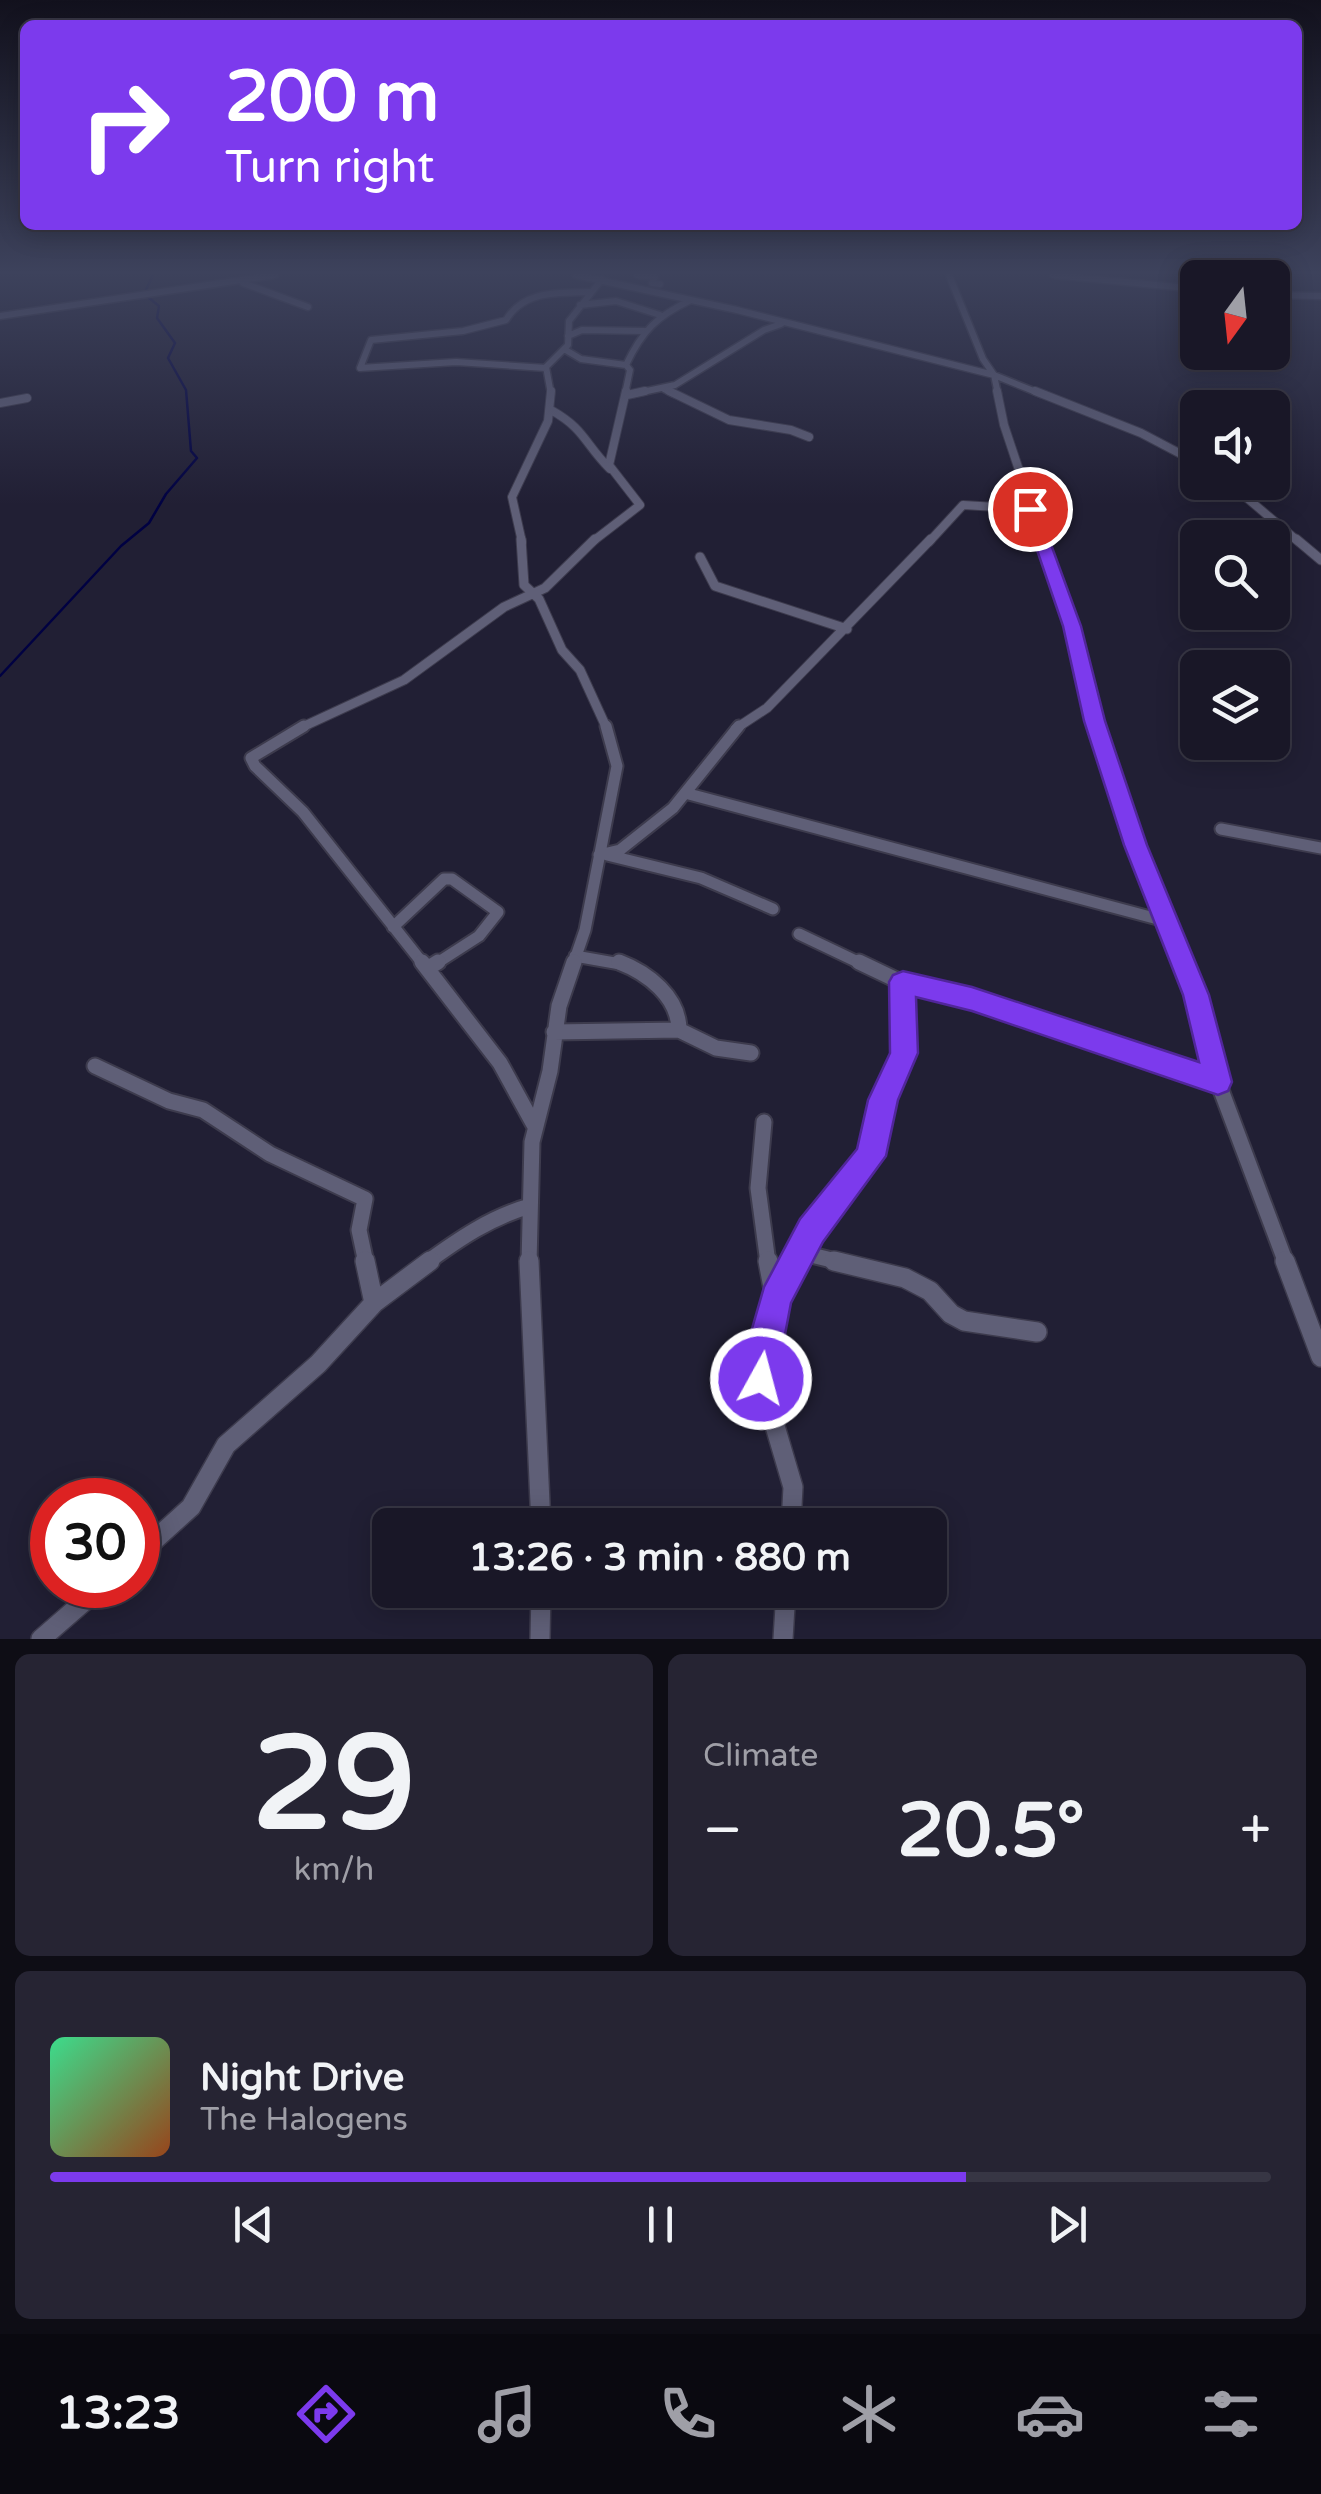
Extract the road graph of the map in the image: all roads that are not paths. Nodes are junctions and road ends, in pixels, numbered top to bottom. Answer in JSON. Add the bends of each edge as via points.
{"nodes":[{"id":1,"x":366,"y":351,"type":"edge"},
{"id":2,"x":562,"y":351,"type":"edge"},
{"id":3,"x":568,"y":351,"type":"edge"},
{"id":4,"x":633,"y":351,"type":"edge"},
{"id":5,"x":732,"y":351,"type":"edge"},
{"id":6,"x":899,"y":351,"type":"edge"},
{"id":7,"x":980,"y":351,"type":"edge"},
{"id":8,"x":626,"y":365,"type":"junction"},
{"id":9,"x":546,"y":368,"type":"junction"},
{"id":10,"x":994,"y":375,"type":"junction"},
{"id":11,"x":662,"y":389,"type":"junction"},
{"id":12,"x":627,"y":395,"type":"junction"},
{"id":13,"x":27,"y":398,"type":"dead end"},
{"id":14,"x":0,"y":403,"type":"edge"},
{"id":15,"x":552,"y":410,"type":"junction"},
{"id":16,"x":809,"y":438,"type":"dead end"},
{"id":17,"x":1180,"y":453,"type":"edge"},
{"id":18,"x":610,"y":469,"type":"junction"},
{"id":19,"x":1249,"y":500,"type":"edge"},
{"id":20,"x":1030,"y":509,"type":"junction"},
{"id":21,"x":700,"y":557,"type":"dead end"},
{"id":22,"x":1321,"y":560,"type":"edge"},
{"id":23,"x":533,"y":594,"type":"junction"},
{"id":24,"x":847,"y":629,"type":"junction"},
{"id":25,"x":685,"y":794,"type":"junction"},
{"id":26,"x":1221,"y":829,"type":"dead end"},
{"id":27,"x":1321,"y":848,"type":"edge"},
{"id":28,"x":603,"y":855,"type":"junction"},
{"id":29,"x":773,"y":908,"type":"dead end"},
{"id":30,"x":1168,"y":922,"type":"junction"},
{"id":31,"x":393,"y":927,"type":"junction"},
{"id":32,"x":799,"y":934,"type":"dead end"},
{"id":33,"x":575,"y":956,"type":"junction"},
{"id":34,"x":430,"y":967,"type":"junction"},
{"id":35,"x":903,"y":982,"type":"junction"},
{"id":36,"x":679,"y":1030,"type":"junction"},
{"id":37,"x":554,"y":1032,"type":"junction"},
{"id":38,"x":751,"y":1053,"type":"dead end"},
{"id":39,"x":95,"y":1066,"type":"dead end"},
{"id":40,"x":1218,"y":1082,"type":"junction"},
{"id":41,"x":764,"y":1122,"type":"dead end"},
{"id":42,"x":534,"y":1125,"type":"junction"},
{"id":43,"x":530,"y":1206,"type":"junction"},
{"id":44,"x":799,"y":1252,"type":"junction"},
{"id":45,"x":776,"y":1298,"type":"junction"},
{"id":46,"x":374,"y":1303,"type":"junction"},
{"id":47,"x":1036,"y":1332,"type":"dead end"},
{"id":48,"x":1321,"y":1357,"type":"edge"},
{"id":49,"x":539,"y":1508,"type":"edge"},
{"id":50,"x":792,"y":1508,"type":"edge"},
{"id":51,"x":160,"y":1535,"type":"edge"},
{"id":52,"x":76,"y":1608,"type":"edge"},
{"id":53,"x":541,"y":1608,"type":"edge"},
{"id":54,"x":785,"y":1608,"type":"edge"},
{"id":55,"x":40,"y":1639,"type":"edge"},
{"id":56,"x":540,"y":1639,"type":"edge"},
{"id":57,"x":783,"y":1639,"type":"edge"}],
"edges":[{"from":1,"to":9,"type":"street","via":[[360,368],[456,362]]},
{"from":2,"to":9,"type":"street"},
{"from":3,"to":8,"type":"street"},
{"from":4,"to":8,"type":"street"},
{"from":5,"to":11,"type":"street"},
{"from":6,"to":10,"type":"street"},
{"from":7,"to":10,"type":"street"},
{"from":8,"to":12,"type":"street"},
{"from":9,"to":15,"type":"street"},
{"from":10,"to":17,"type":"street"},
{"from":10,"to":20,"type":"street"},
{"from":11,"to":12,"type":"street"},
{"from":11,"to":16,"type":"street","via":[[729,420]]},
{"from":12,"to":18,"type":"street","via":[[612,424]]},
{"from":13,"to":14,"type":"street"},
{"from":15,"to":18,"type":"street","via":[[578,426]]},
{"from":15,"to":23,"type":"street","via":[[512,498],[522,532],[523,581]]},
{"from":18,"to":23,"type":"street","via":[[640,505]]},
{"from":19,"to":22,"type":"street"},
{"from":20,"to":24,"type":"street","via":[[964,504]]},
{"from":20,"to":30,"type":"street","via":[[1072,626],[1094,721]]},
{"from":21,"to":24,"type":"street","via":[[715,586]]},
{"from":23,"to":28,"type":"street","via":[[580,670],[614,748],[616,785]]},
{"from":23,"to":31,"type":"street","via":[[504,607],[404,680],[284,735],[251,758],[300,808]]},
{"from":24,"to":25,"type":"street","via":[[768,708],[733,730]]},
{"from":25,"to":28,"type":"street","via":[[620,850]]},
{"from":25,"to":30,"type":"street"},
{"from":26,"to":27,"type":"street"},
{"from":28,"to":29,"type":"street","via":[[701,878]]},
{"from":28,"to":33,"type":"street"},
{"from":30,"to":40,"type":"street"},
{"from":31,"to":34,"type":"street"},
{"from":31,"to":34,"type":"street","via":[[444,879],[498,912],[480,934]]},
{"from":32,"to":35,"type":"street"},
{"from":33,"to":36,"type":"street","via":[[610,959],[639,971],[677,1009]]},
{"from":33,"to":37,"type":"street"},
{"from":34,"to":42,"type":"street","via":[[516,1084]]},
{"from":35,"to":40,"type":"street"},
{"from":35,"to":44,"type":"street","via":[[904,1053],[883,1100],[870,1156]]},
{"from":36,"to":37,"type":"street"},
{"from":36,"to":38,"type":"street","via":[[716,1048]]},
{"from":37,"to":42,"type":"street"},
{"from":39,"to":46,"type":"street","via":[[203,1110],[270,1154],[365,1199],[359,1230]]},
{"from":40,"to":48,"type":"street"},
{"from":41,"to":45,"type":"street","via":[[757,1152],[759,1217]]},
{"from":42,"to":43,"type":"street"},
{"from":43,"to":46,"type":"street","via":[[458,1239]]},
{"from":43,"to":49,"type":"street"},
{"from":44,"to":45,"type":"street"},
{"from":44,"to":47,"type":"street","via":[[905,1278],[964,1320]]},
{"from":45,"to":50,"type":"street","via":[[760,1370],[793,1486]]},
{"from":46,"to":51,"type":"street","via":[[318,1364],[226,1445],[191,1507]]},
{"from":52,"to":55,"type":"street"},
{"from":53,"to":56,"type":"street"},
{"from":54,"to":57,"type":"street"}]}
